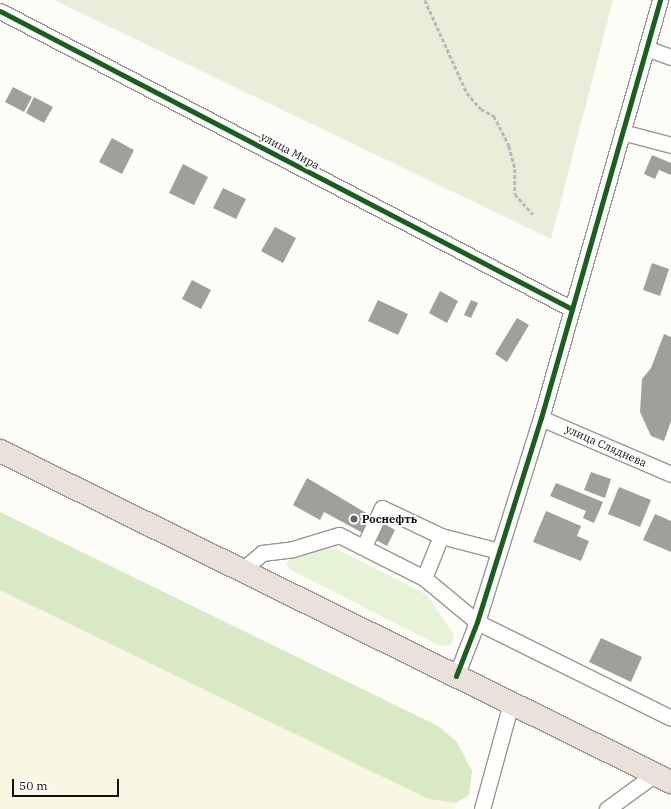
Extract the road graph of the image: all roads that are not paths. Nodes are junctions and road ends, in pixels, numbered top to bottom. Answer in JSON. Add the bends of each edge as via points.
{"nodes":[{"id":1,"x":660,"y":0,"type":"edge"},
{"id":2,"x":0,"y":11,"type":"edge"},
{"id":3,"x":646,"y":48,"type":"junction"},
{"id":4,"x":671,"y":58,"type":"edge"},
{"id":5,"x":622,"y":132,"type":"junction"},
{"id":6,"x":671,"y":145,"type":"edge"},
{"id":7,"x":572,"y":309,"type":"junction"},
{"id":8,"x":541,"y":418,"type":"junction"},
{"id":9,"x":0,"y":451,"type":"edge"},
{"id":10,"x":671,"y":474,"type":"edge"},
{"id":11,"x":441,"y":536,"type":"junction"},
{"id":12,"x":364,"y":546,"type":"junction"},
{"id":13,"x":499,"y":551,"type":"junction"},
{"id":14,"x":242,"y":570,"type":"junction"},
{"id":15,"x":424,"y":578,"type":"junction"},
{"id":16,"x":477,"y":622,"type":"junction"},
{"id":17,"x":456,"y":676,"type":"junction"},
{"id":18,"x":511,"y":703,"type":"junction"},
{"id":19,"x":671,"y":718,"type":"edge"},
{"id":20,"x":663,"y":778,"type":"edge"},
{"id":21,"x":482,"y":809,"type":"edge"},
{"id":22,"x":607,"y":809,"type":"edge"}],
"edges":[{"from":1,"to":3,"type":"street"},
{"from":2,"to":7,"type":"street","name":"улица Мира"},
{"from":3,"to":4,"type":"street"},
{"from":3,"to":5,"type":"street"},
{"from":5,"to":6,"type":"street"},
{"from":5,"to":7,"type":"street"},
{"from":7,"to":8,"type":"street"},
{"from":8,"to":10,"type":"street","name":"улица Сляднева"},
{"from":8,"to":13,"type":"street"},
{"from":9,"to":14,"type":"highway"},
{"from":11,"to":12,"type":"street","via":[[382,508]]},
{"from":11,"to":13,"type":"street"},
{"from":11,"to":15,"type":"street"},
{"from":12,"to":14,"type":"street","via":[[339,535],[293,549],[262,553]]},
{"from":12,"to":15,"type":"street"},
{"from":13,"to":16,"type":"street"},
{"from":14,"to":17,"type":"highway"},
{"from":15,"to":16,"type":"street"},
{"from":16,"to":17,"type":"street"},
{"from":16,"to":19,"type":"street"},
{"from":17,"to":18,"type":"highway"},
{"from":18,"to":20,"type":"highway"},
{"from":18,"to":21,"type":"street"},
{"from":20,"to":22,"type":"street"}]}
